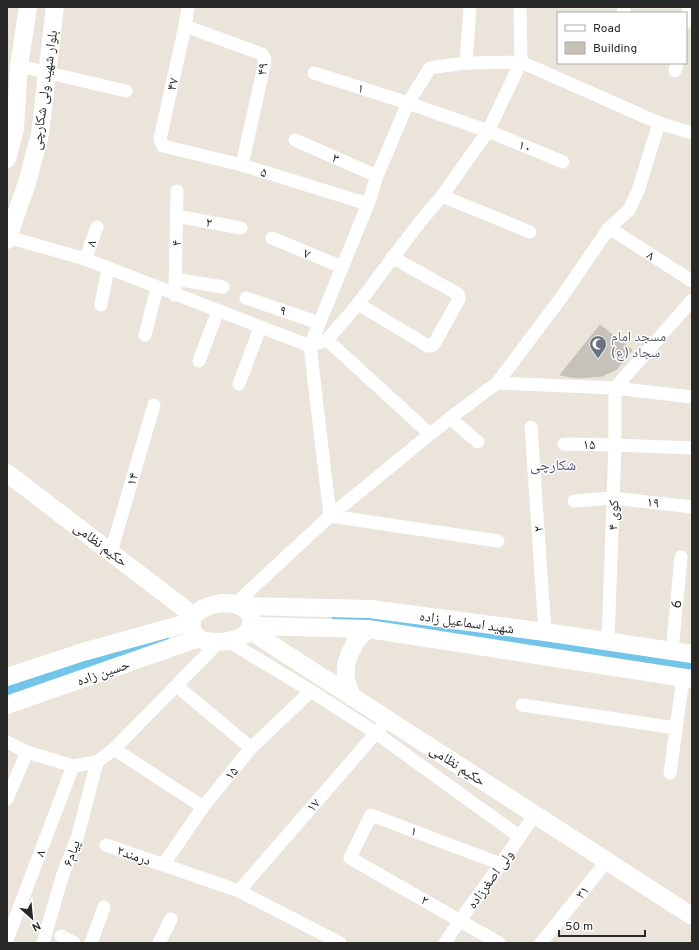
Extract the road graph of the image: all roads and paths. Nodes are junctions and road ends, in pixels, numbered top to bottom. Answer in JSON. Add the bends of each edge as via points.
{"nodes":[{"id":1,"x":55,"y":7,"type":"edge"},
{"id":2,"x":188,"y":7,"type":"edge"},
{"id":3,"x":470,"y":7,"type":"edge"},
{"id":4,"x":520,"y":7,"type":"edge"},
{"id":5,"x":689,"y":7,"type":"edge"},
{"id":6,"x":24,"y":9,"type":"edge"},
{"id":7,"x":687,"y":17,"type":"edge"},
{"id":8,"x":185,"y":26,"type":"junction"},
{"id":9,"x":521,"y":62,"type":"junction"},
{"id":10,"x":466,"y":63,"type":"junction"},
{"id":11,"x":19,"y":66,"type":"junction"},
{"id":12,"x":47,"y":72,"type":"junction"},
{"id":13,"x":314,"y":73,"type":"dead end"},
{"id":14,"x":126,"y":91,"type":"dead end"},
{"id":15,"x":408,"y":103,"type":"junction"},
{"id":16,"x":659,"y":123,"type":"junction"},
{"id":17,"x":488,"y":131,"type":"junction"},
{"id":18,"x":692,"y":133,"type":"edge"},
{"id":19,"x":295,"y":140,"type":"dead end"},
{"id":20,"x":161,"y":142,"type":"joint"},
{"id":21,"x":7,"y":159,"type":"edge"},
{"id":22,"x":563,"y":162,"type":"dead end"},
{"id":23,"x":242,"y":165,"type":"junction"},
{"id":24,"x":377,"y":176,"type":"junction"},
{"id":25,"x":177,"y":191,"type":"dead end"},
{"id":26,"x":442,"y":196,"type":"junction"},
{"id":27,"x":368,"y":204,"type":"junction"},
{"id":28,"x":176,"y":216,"type":"junction"},
{"id":29,"x":97,"y":227,"type":"dead end"},
{"id":30,"x":241,"y":228,"type":"dead end"},
{"id":31,"x":609,"y":228,"type":"junction"},
{"id":32,"x":530,"y":232,"type":"dead end"},
{"id":33,"x":272,"y":238,"type":"dead end"},
{"id":34,"x":8,"y":239,"type":"edge"},
{"id":35,"x":392,"y":256,"type":"junction"},
{"id":36,"x":85,"y":259,"type":"junction"},
{"id":37,"x":342,"y":267,"type":"junction"},
{"id":38,"x":108,"y":268,"type":"junction"},
{"id":39,"x":176,"y":279,"type":"junction"},
{"id":40,"x":692,"y":281,"type":"edge"},
{"id":41,"x":223,"y":287,"type":"dead end"},
{"id":42,"x":157,"y":288,"type":"junction"},
{"id":43,"x":175,"y":295,"type":"junction"},
{"id":44,"x":246,"y":298,"type":"dead end"},
{"id":45,"x":692,"y":300,"type":"edge"},
{"id":46,"x":358,"y":304,"type":"junction"},
{"id":47,"x":101,"y":305,"type":"dead end"},
{"id":48,"x":218,"y":311,"type":"junction"},
{"id":49,"x":319,"y":323,"type":"junction"},
{"id":50,"x":260,"y":328,"type":"junction"},
{"id":51,"x":145,"y":335,"type":"dead end"},
{"id":52,"x":328,"y":340,"type":"junction"},
{"id":53,"x":310,"y":346,"type":"junction"},
{"id":54,"x":199,"y":361,"type":"dead end"},
{"id":55,"x":497,"y":383,"type":"junction"},
{"id":56,"x":239,"y":384,"type":"dead end"},
{"id":57,"x":615,"y":388,"type":"junction"},
{"id":58,"x":692,"y":397,"type":"edge"},
{"id":59,"x":154,"y":405,"type":"dead end"},
{"id":60,"x":450,"y":418,"type":"junction"},
{"id":61,"x":531,"y":427,"type":"dead end"},
{"id":62,"x":430,"y":434,"type":"junction"},
{"id":63,"x":478,"y":442,"type":"dead end"},
{"id":64,"x":564,"y":444,"type":"dead end"},
{"id":65,"x":615,"y":445,"type":"junction"},
{"id":66,"x":692,"y":448,"type":"edge"},
{"id":67,"x":7,"y":473,"type":"edge"},
{"id":68,"x":613,"y":498,"type":"junction"},
{"id":69,"x":574,"y":501,"type":"dead end"},
{"id":70,"x":692,"y":507,"type":"edge"},
{"id":71,"x":330,"y":516,"type":"junction"},
{"id":72,"x":498,"y":541,"type":"dead end"},
{"id":73,"x":111,"y":552,"type":"junction"},
{"id":74,"x":681,"y":557,"type":"dead end"},
{"id":75,"x":238,"y":605,"type":"junction"},
{"id":76,"x":193,"y":619,"type":"junction"},
{"id":77,"x":250,"y":628,"type":"junction"},
{"id":78,"x":368,"y":629,"type":"junction"},
{"id":79,"x":545,"y":632,"type":"junction"},
{"id":80,"x":199,"y":638,"type":"junction"},
{"id":81,"x":224,"y":641,"type":"junction"},
{"id":82,"x":608,"y":641,"type":"junction"},
{"id":83,"x":672,"y":651,"type":"junction"},
{"id":84,"x":692,"y":654,"type":"edge"},
{"id":85,"x":7,"y":677,"type":"edge"},
{"id":86,"x":688,"y":678,"type":"edge"},
{"id":87,"x":177,"y":686,"type":"junction"},
{"id":88,"x":311,"y":691,"type":"junction"},
{"id":89,"x":352,"y":697,"type":"junction"},
{"id":90,"x":7,"y":705,"type":"edge"},
{"id":91,"x":522,"y":705,"type":"dead end"},
{"id":92,"x":386,"y":719,"type":"junction"},
{"id":93,"x":676,"y":728,"type":"junction"},
{"id":94,"x":376,"y":733,"type":"junction"},
{"id":95,"x":7,"y":742,"type":"edge"},
{"id":96,"x":252,"y":748,"type":"junction"},
{"id":97,"x":114,"y":749,"type":"junction"},
{"id":98,"x":27,"y":752,"type":"junction"},
{"id":99,"x":97,"y":762,"type":"junction"},
{"id":100,"x":73,"y":766,"type":"junction"},
{"id":101,"x":670,"y":773,"type":"dead end"},
{"id":102,"x":7,"y":799,"type":"edge"},
{"id":103,"x":203,"y":807,"type":"junction"},
{"id":104,"x":535,"y":814,"type":"junction"},
{"id":105,"x":520,"y":836,"type":"junction"},
{"id":106,"x":106,"y":845,"type":"dead end"},
{"id":107,"x":350,"y":858,"type":"joint"},
{"id":108,"x":607,"y":861,"type":"junction"},
{"id":109,"x":501,"y":864,"type":"junction"},
{"id":110,"x":163,"y":865,"type":"junction"},
{"id":111,"x":239,"y":891,"type":"junction"},
{"id":112,"x":667,"y":899,"type":"junction"},
{"id":113,"x":692,"y":899,"type":"edge"},
{"id":114,"x":104,"y":907,"type":"dead end"},
{"id":115,"x":692,"y":916,"type":"edge"},
{"id":116,"x":171,"y":919,"type":"dead end"},
{"id":117,"x":460,"y":920,"type":"junction"},
{"id":118,"x":61,"y":936,"type":"dead end"},
{"id":119,"x":7,"y":940,"type":"edge"},
{"id":120,"x":43,"y":943,"type":"edge"},
{"id":121,"x":74,"y":943,"type":"edge"},
{"id":122,"x":91,"y":943,"type":"edge"},
{"id":123,"x":159,"y":943,"type":"edge"},
{"id":124,"x":340,"y":943,"type":"edge"},
{"id":125,"x":445,"y":943,"type":"edge"},
{"id":126,"x":499,"y":943,"type":"edge"},
{"id":127,"x":541,"y":943,"type":"edge"}],
"edges":[{"from":1,"to":12,"type":"main road","name":"بلوار شهید ولی شکارچی"},
{"from":2,"to":8,"type":"street","name":"۴۷"},
{"from":3,"to":10,"type":"street"},
{"from":4,"to":9,"type":"street"},
{"from":5,"to":7,"type":"street"},
{"from":6,"to":11,"type":"main road"},
{"from":8,"to":20,"type":"street","name":"۴۷"},
{"from":8,"to":23,"type":"street","name":"۴۹","via":[[262,54],[265,59]]},
{"from":9,"to":10,"type":"street"},
{"from":9,"to":16,"type":"street"},
{"from":9,"to":17,"type":"street"},
{"from":10,"to":15,"type":"street","via":[[430,68]]},
{"from":11,"to":12,"type":"street"},
{"from":11,"to":21,"type":"main road","via":[[15,130]]},
{"from":12,"to":14,"type":"street"},
{"from":12,"to":34,"type":"main road","name":"بلوار شهید ولی شکارچی","via":[[40,134]]},
{"from":13,"to":15,"type":"street","name":"۱"},
{"from":15,"to":17,"type":"street","name":"۱"},
{"from":15,"to":24,"type":"street"},
{"from":16,"to":18,"type":"street"},
{"from":16,"to":31,"type":"street","via":[[638,192],[629,210]]},
{"from":17,"to":22,"type":"street","name":"۱۰"},
{"from":17,"to":26,"type":"street"},
{"from":19,"to":24,"type":"street","name":"۳"},
{"from":20,"to":23,"type":"street","name":"۵","via":[[163,146]]},
{"from":23,"to":27,"type":"street","name":"۵"},
{"from":24,"to":27,"type":"street"},
{"from":25,"to":28,"type":"street","name":"۴"},
{"from":26,"to":32,"type":"street"},
{"from":26,"to":35,"type":"street"},
{"from":27,"to":37,"type":"street"},
{"from":28,"to":30,"type":"street","name":"۲"},
{"from":28,"to":39,"type":"street","name":"۴"},
{"from":29,"to":36,"type":"street","name":"۸"},
{"from":31,"to":40,"type":"street","name":"۸"},
{"from":31,"to":55,"type":"street","via":[[561,298]]},
{"from":33,"to":37,"type":"street","name":"۷"},
{"from":34,"to":36,"type":"street"},
{"from":35,"to":46,"type":"street"},
{"from":35,"to":46,"type":"street","via":[[458,294],[459,299],[434,344],[428,346]]},
{"from":36,"to":38,"type":"street"},
{"from":37,"to":49,"type":"street"},
{"from":38,"to":42,"type":"street"},
{"from":38,"to":47,"type":"street"},
{"from":39,"to":41,"type":"street"},
{"from":39,"to":43,"type":"street","name":"۴"},
{"from":42,"to":43,"type":"street"},
{"from":42,"to":51,"type":"street"},
{"from":43,"to":48,"type":"street"},
{"from":44,"to":49,"type":"street","name":"۹"},
{"from":45,"to":57,"type":"street"},
{"from":46,"to":52,"type":"street"},
{"from":48,"to":50,"type":"street"},
{"from":48,"to":54,"type":"street"},
{"from":49,"to":53,"type":"street"},
{"from":50,"to":53,"type":"street"},
{"from":50,"to":56,"type":"street"},
{"from":52,"to":53,"type":"street"},
{"from":52,"to":62,"type":"street"},
{"from":53,"to":71,"type":"street"},
{"from":55,"to":57,"type":"street"},
{"from":55,"to":60,"type":"street"},
{"from":57,"to":58,"type":"street"},
{"from":57,"to":65,"type":"street","name":"کوی ۴"},
{"from":59,"to":73,"type":"street","name":"۱۴"},
{"from":60,"to":62,"type":"street"},
{"from":60,"to":63,"type":"street"},
{"from":61,"to":79,"type":"street","name":"۲"},
{"from":62,"to":71,"type":"street"},
{"from":64,"to":65,"type":"street","name":"۱۵"},
{"from":65,"to":66,"type":"street","name":"۱۵"},
{"from":65,"to":68,"type":"street","name":"کوی ۴"},
{"from":67,"to":73,"type":"main road","name":"حکیم نظامی"},
{"from":68,"to":69,"type":"street","name":"۱۹"},
{"from":68,"to":70,"type":"street","name":"۱۹"},
{"from":68,"to":82,"type":"street","name":"کوی ۴"},
{"from":71,"to":72,"type":"street"},
{"from":71,"to":75,"type":"street"},
{"from":73,"to":76,"type":"main road","name":"حکیم نظامی"},
{"from":74,"to":83,"type":"street","name":"6"},
{"from":75,"to":76,"type":"main road","via":[[214,604],[204,608]]},
{"from":75,"to":77,"type":"main road","via":[[249,612],[252,620]]},
{"from":75,"to":79,"type":"main road","name":"شهید اسماعیل زاده","via":[[370,609]]},
{"from":76,"to":80,"type":"main road","via":[[192,630]]},
{"from":76,"to":85,"type":"main road","name":"حسین زاده"},
{"from":77,"to":78,"type":"main road","name":"شهید اسماعیل زاده"},
{"from":77,"to":81,"type":"main road","via":[[246,634],[234,640]]},
{"from":77,"to":89,"type":"main road","name":"حکیم نظامی"},
{"from":78,"to":86,"type":"main road","name":"شهید اسماعیل زاده"},
{"from":78,"to":89,"type":"main road","via":[[356,641],[346,665],[346,681]]},
{"from":79,"to":82,"type":"main road","name":"شهید اسماعیل زاده"},
{"from":80,"to":81,"type":"main road","via":[[204,641]]},
{"from":80,"to":90,"type":"main road","name":"حسین زاده"},
{"from":81,"to":87,"type":"street"},
{"from":81,"to":88,"type":"street"},
{"from":82,"to":83,"type":"main road","name":"شهید اسماعیل زاده"},
{"from":83,"to":84,"type":"main road","name":"شهید اسماعیل زاده"},
{"from":86,"to":93,"type":"street"},
{"from":87,"to":96,"type":"street"},
{"from":87,"to":97,"type":"street"},
{"from":88,"to":94,"type":"street"},
{"from":88,"to":96,"type":"street","name":"۱۵"},
{"from":89,"to":92,"type":"main road","name":"حکیم نظامی"},
{"from":91,"to":93,"type":"street"},
{"from":92,"to":94,"type":"street","name":"۱۷"},
{"from":92,"to":104,"type":"main road","name":"حکیم نظامی"},
{"from":93,"to":101,"type":"street"},
{"from":94,"to":105,"type":"street"},
{"from":94,"to":111,"type":"street","name":"۱۷"},
{"from":95,"to":98,"type":"street"},
{"from":96,"to":103,"type":"street","name":"۱۵"},
{"from":97,"to":99,"type":"street"},
{"from":97,"to":103,"type":"street"},
{"from":98,"to":100,"type":"street"},
{"from":98,"to":102,"type":"street"},
{"from":99,"to":100,"type":"street"},
{"from":99,"to":120,"type":"street","name":"۶پیام","via":[[78,835],[62,877]]},
{"from":100,"to":119,"type":"street","name":"۸"},
{"from":103,"to":110,"type":"street","name":"۱۵"},
{"from":104,"to":105,"type":"street","name":"ولی اصغرزاده"},
{"from":104,"to":108,"type":"main road","name":"حکیم نظامی"},
{"from":105,"to":109,"type":"street","name":"ولی اصغرزاده"},
{"from":106,"to":110,"type":"street","name":"درمند۲"},
{"from":107,"to":109,"type":"street","name":"۱","via":[[371,815]]},
{"from":107,"to":117,"type":"street","name":"۲"},
{"from":108,"to":112,"type":"main road","name":"حکیم نظامی"},
{"from":108,"to":127,"type":"street","name":"۳۱"},
{"from":109,"to":117,"type":"street","name":"ولی اصغرزاده"},
{"from":110,"to":111,"type":"street","name":"درمند۲"},
{"from":111,"to":124,"type":"street","name":"درمند۲"},
{"from":112,"to":113,"type":"main road"},
{"from":112,"to":115,"type":"main road","name":"حکیم نظامی"},
{"from":114,"to":122,"type":"street"},
{"from":116,"to":123,"type":"street"},
{"from":117,"to":125,"type":"street","name":"ولی اصغرزاده"},
{"from":117,"to":126,"type":"street","name":"۲"},
{"from":118,"to":121,"type":"street"}]}
